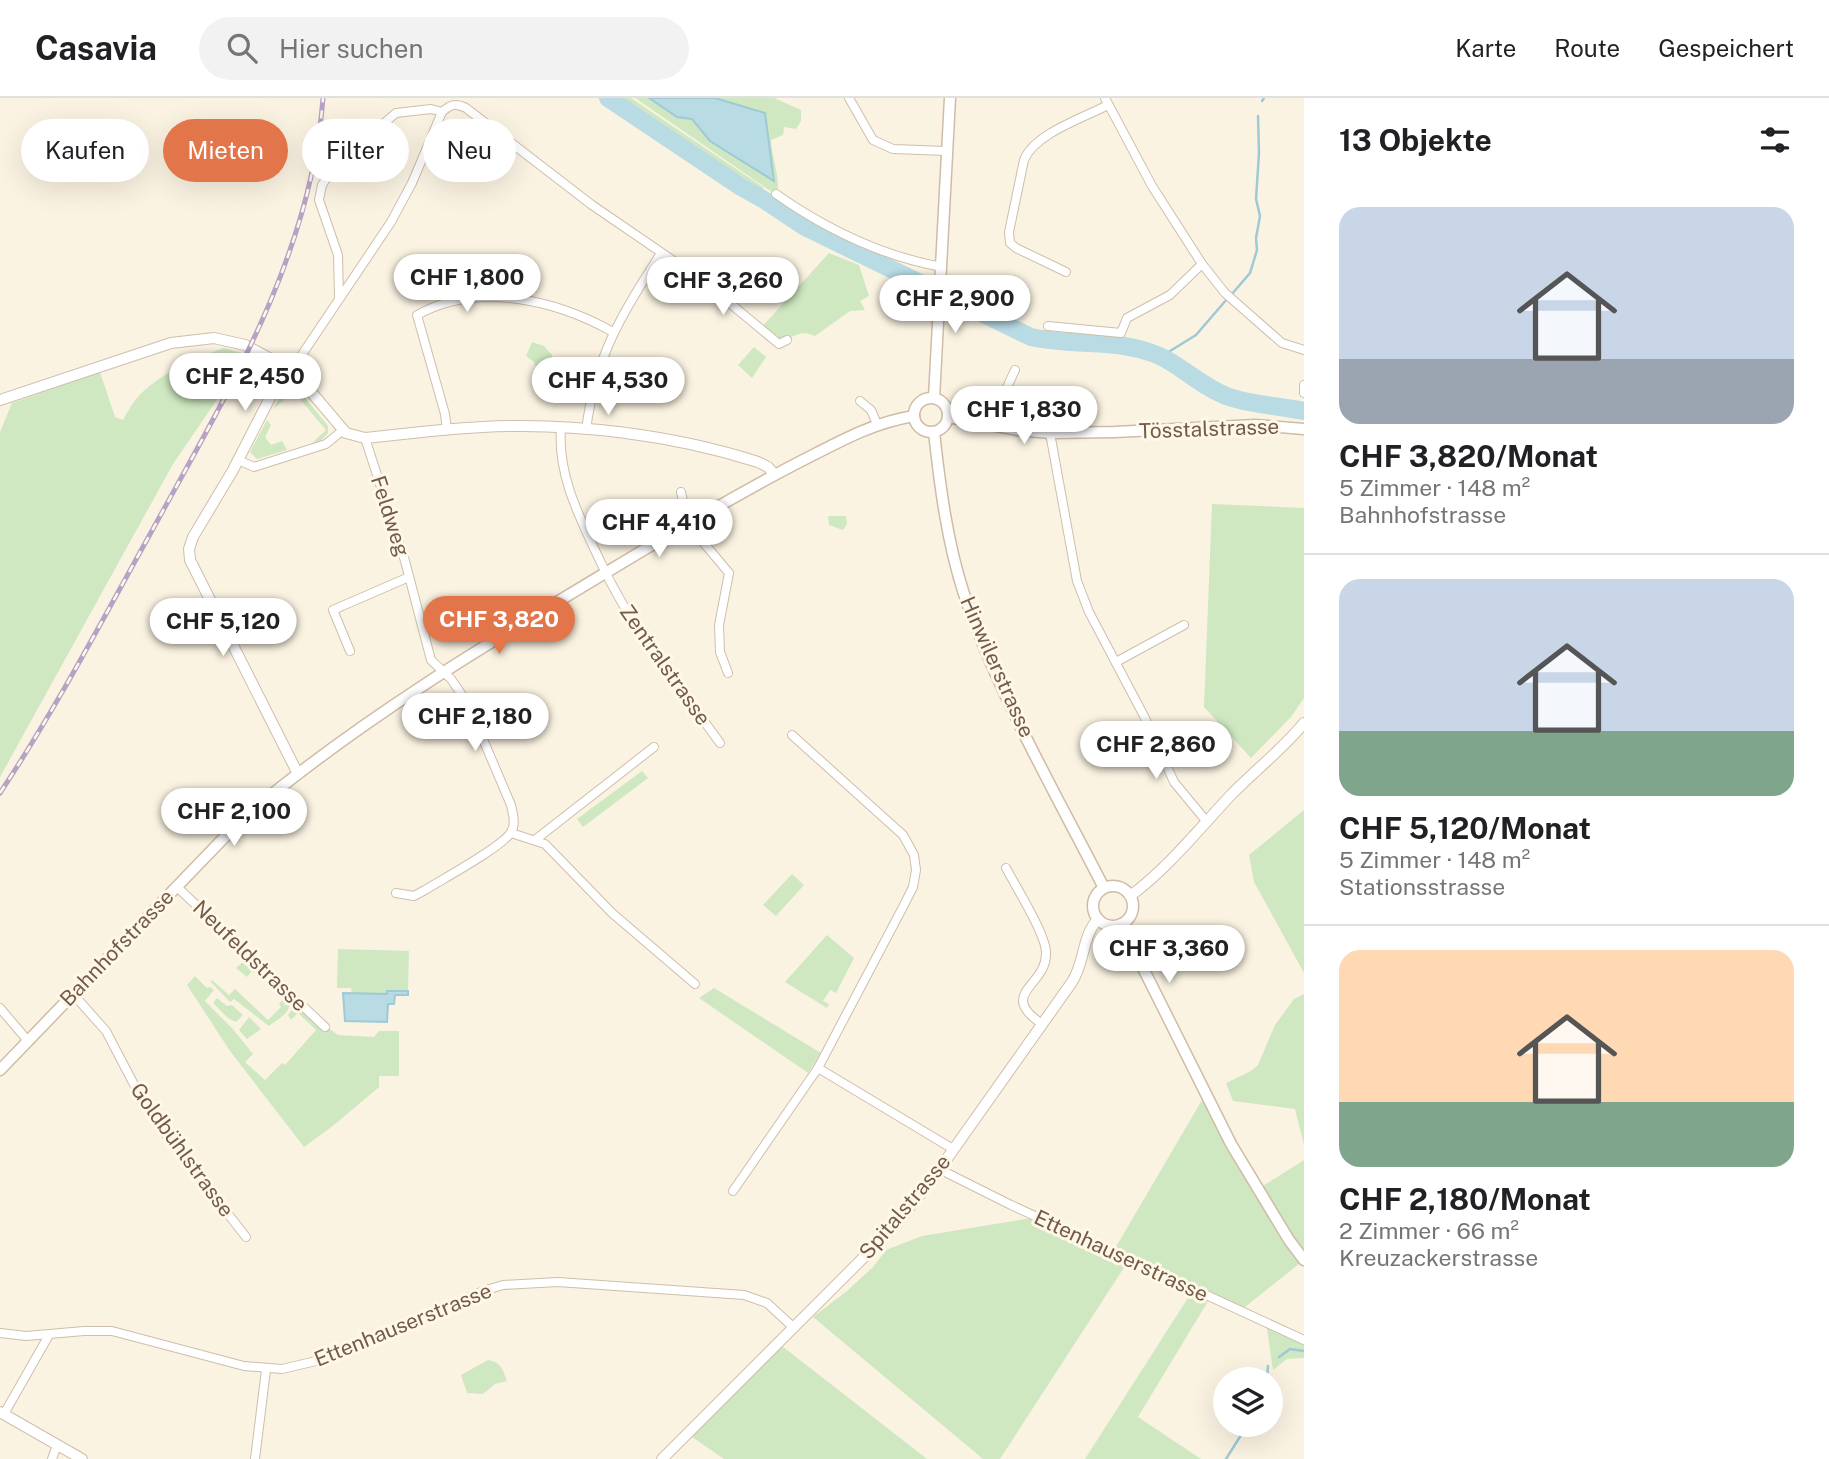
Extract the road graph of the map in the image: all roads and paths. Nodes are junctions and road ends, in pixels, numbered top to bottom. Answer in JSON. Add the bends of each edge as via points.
{"nodes":[{"id":1,"x":849,"y":98,"type":"edge"},
{"id":2,"x":950,"y":98,"type":"edge"},
{"id":3,"x":460,"y":101,"type":"edge"},
{"id":4,"x":1106,"y":101,"type":"edge"},
{"id":5,"x":442,"y":111,"type":"junction"},
{"id":6,"x":946,"y":150,"type":"junction"},
{"id":7,"x":776,"y":194,"type":"dead end"},
{"id":8,"x":661,"y":253,"type":"junction"},
{"id":9,"x":1202,"y":264,"type":"junction"},
{"id":10,"x":942,"y":267,"type":"junction"},
{"id":11,"x":1066,"y":272,"type":"dead end"},
{"id":12,"x":339,"y":299,"type":"junction"},
{"id":13,"x":1048,"y":327,"type":"dead end"},
{"id":14,"x":613,"y":332,"type":"junction"},
{"id":15,"x":787,"y":340,"type":"dead end"},
{"id":16,"x":1304,"y":350,"type":"edge"},
{"id":17,"x":299,"y":359,"type":"junction"},
{"id":18,"x":1015,"y":370,"type":"dead end"},
{"id":19,"x":280,"y":371,"type":"junction"},
{"id":20,"x":1304,"y":385,"type":"edge"},
{"id":21,"x":307,"y":387,"type":"junction"},
{"id":22,"x":1304,"y":393,"type":"edge"},
{"id":23,"x":934,"y":398,"type":"junction"},
{"id":24,"x":0,"y":400,"type":"edge"},
{"id":25,"x":860,"y":401,"type":"dead end"},
{"id":26,"x":914,"y":416,"type":"junction"},
{"id":27,"x":948,"y":417,"type":"junction"},
{"id":28,"x":877,"y":424,"type":"junction"},
{"id":29,"x":990,"y":424,"type":"junction"},
{"id":30,"x":561,"y":428,"type":"junction"},
{"id":31,"x":1304,"y":429,"type":"edge"},
{"id":32,"x":342,"y":430,"type":"junction"},
{"id":33,"x":447,"y":430,"type":"junction"},
{"id":34,"x":586,"y":430,"type":"junction"},
{"id":35,"x":934,"y":432,"type":"junction"},
{"id":36,"x":1050,"y":433,"type":"junction"},
{"id":37,"x":365,"y":438,"type":"junction"},
{"id":38,"x":238,"y":460,"type":"junction"},
{"id":39,"x":775,"y":474,"type":"junction"},
{"id":40,"x":681,"y":492,"type":"dead end"},
{"id":41,"x":688,"y":524,"type":"junction"},
{"id":42,"x":605,"y":573,"type":"junction"},
{"id":43,"x":409,"y":577,"type":"junction"},
{"id":44,"x":1184,"y":625,"type":"dead end"},
{"id":45,"x":350,"y":651,"type":"dead end"},
{"id":46,"x":1116,"y":662,"type":"junction"},
{"id":47,"x":443,"y":672,"type":"junction"},
{"id":48,"x":728,"y":673,"type":"dead end"},
{"id":49,"x":1304,"y":723,"type":"edge"},
{"id":50,"x":792,"y":735,"type":"dead end"},
{"id":51,"x":720,"y":743,"type":"dead end"},
{"id":52,"x":654,"y":747,"type":"dead end"},
{"id":53,"x":298,"y":774,"type":"junction"},
{"id":54,"x":1207,"y":822,"type":"junction"},
{"id":55,"x":511,"y":833,"type":"junction"},
{"id":56,"x":535,"y":839,"type":"junction"},
{"id":57,"x":1006,"y":868,"type":"dead end"},
{"id":58,"x":176,"y":886,"type":"junction"},
{"id":59,"x":1104,"y":888,"type":"junction"},
{"id":60,"x":396,"y":893,"type":"dead end"},
{"id":61,"x":1130,"y":896,"type":"junction"},
{"id":62,"x":1098,"y":919,"type":"junction"},
{"id":63,"x":1121,"y":924,"type":"junction"},
{"id":64,"x":695,"y":984,"type":"dead end"},
{"id":65,"x":73,"y":994,"type":"junction"},
{"id":66,"x":0,"y":1008,"type":"edge"},
{"id":67,"x":1042,"y":1024,"type":"junction"},
{"id":68,"x":325,"y":1027,"type":"dead end"},
{"id":69,"x":28,"y":1041,"type":"junction"},
{"id":70,"x":818,"y":1068,"type":"junction"},
{"id":71,"x":0,"y":1070,"type":"edge"},
{"id":72,"x":953,"y":1149,"type":"junction"},
{"id":73,"x":939,"y":1169,"type":"junction"},
{"id":74,"x":733,"y":1191,"type":"dead end"},
{"id":75,"x":246,"y":1237,"type":"dead end"},
{"id":76,"x":1304,"y":1260,"type":"edge"},
{"id":77,"x":794,"y":1328,"type":"junction"},
{"id":78,"x":0,"y":1333,"type":"edge"},
{"id":79,"x":49,"y":1335,"type":"junction"},
{"id":80,"x":1304,"y":1340,"type":"edge"},
{"id":81,"x":266,"y":1370,"type":"junction"},
{"id":82,"x":2,"y":1413,"type":"edge"},
{"id":83,"x":57,"y":1445,"type":"junction"},
{"id":84,"x":52,"y":1459,"type":"edge"},
{"id":85,"x":82,"y":1459,"type":"edge"},
{"id":86,"x":255,"y":1459,"type":"edge"},
{"id":87,"x":662,"y":1459,"type":"edge"}],
"edges":[{"from":1,"to":6,"type":"street","via":[[867,133],[878,143],[893,149]]},
{"from":2,"to":6,"type":"main road"},
{"from":3,"to":5,"type":"street"},
{"from":3,"to":8,"type":"street"},
{"from":4,"to":9,"type":"street"},
{"from":4,"to":11,"type":"street","via":[[1039,141],[1024,160],[1010,243]]},
{"from":5,"to":12,"type":"street","via":[[405,197]]},
{"from":5,"to":12,"type":"street","via":[[396,113],[335,165],[322,185],[319,200],[338,255]]},
{"from":6,"to":10,"type":"main road"},
{"from":7,"to":10,"type":"street","via":[[830,229],[884,252]]},
{"from":8,"to":14,"type":"street"},
{"from":8,"to":15,"type":"street","via":[[779,344]]},
{"from":9,"to":13,"type":"street","via":[[1170,295],[1127,318],[1121,332]]},
{"from":9,"to":16,"type":"street","via":[[1225,292],[1282,342]]},
{"from":10,"to":23,"type":"main road"},
{"from":12,"to":17,"type":"street"},
{"from":14,"to":33,"type":"street","via":[[568,311],[516,299],[456,301],[417,315]]},
{"from":14,"to":34,"type":"street","via":[[594,383]]},
{"from":17,"to":19,"type":"street"},
{"from":17,"to":21,"type":"street","via":[[299,374]]},
{"from":18,"to":29,"type":"street"},
{"from":19,"to":21,"type":"street"},
{"from":19,"to":24,"type":"street","via":[[276,363],[250,347],[223,339],[193,339]]},
{"from":19,"to":38,"type":"street"},
{"from":20,"to":22,"type":"street"},
{"from":21,"to":32,"type":"street"},
{"from":23,"to":26,"type":"main road","via":[[919,402]]},
{"from":23,"to":27,"type":"main road","via":[[943,403]]},
{"from":25,"to":28,"type":"street"},
{"from":26,"to":28,"type":"main road","name":"Bahnhofstrasse"},
{"from":26,"to":35,"type":"main road","via":[[923,430]]},
{"from":27,"to":29,"type":"main road","name":"Tösstalstrasse"},
{"from":27,"to":35,"type":"main road"},
{"from":28,"to":39,"type":"main road","name":"Bahnhofstrasse"},
{"from":29,"to":36,"type":"main road","name":"Tösstalstrasse"},
{"from":30,"to":33,"type":"street"},
{"from":30,"to":34,"type":"street"},
{"from":30,"to":42,"type":"street","name":"Zentralstrasse","via":[[571,494]]},
{"from":31,"to":36,"type":"main road","name":"Tösstalstrasse","via":[[1255,425]]},
{"from":32,"to":37,"type":"street"},
{"from":32,"to":38,"type":"street","via":[[326,444],[254,467]]},
{"from":33,"to":37,"type":"street"},
{"from":34,"to":39,"type":"street","via":[[690,443],[730,453]]},
{"from":35,"to":59,"type":"main road","name":"Hinwilerstrasse","via":[[947,527],[964,593],[1013,707]]},
{"from":36,"to":46,"type":"street","via":[[1077,581]]},
{"from":37,"to":43,"type":"street","name":"Feldweg"},
{"from":38,"to":53,"type":"street","via":[[193,537],[190,560]]},
{"from":39,"to":41,"type":"main road","name":"Bahnhofstrasse"},
{"from":40,"to":41,"type":"street"},
{"from":41,"to":42,"type":"main road","name":"Bahnhofstrasse"},
{"from":41,"to":48,"type":"street","via":[[729,573],[719,625],[720,652]]},
{"from":42,"to":47,"type":"main road","name":"Bahnhofstrasse"},
{"from":42,"to":51,"type":"street","name":"Zentralstrasse","via":[[626,613]]},
{"from":43,"to":45,"type":"street","via":[[333,610]]},
{"from":43,"to":47,"type":"street","name":"Feldweg","via":[[431,660]]},
{"from":44,"to":46,"type":"street"},
{"from":46,"to":54,"type":"street","via":[[1174,782]]},
{"from":47,"to":53,"type":"main road","name":"Bahnhofstrasse"},
{"from":47,"to":55,"type":"street","name":"Feldweg","via":[[481,730],[511,805]]},
{"from":49,"to":54,"type":"street"},
{"from":50,"to":70,"type":"street","via":[[903,835],[916,862],[913,887]]},
{"from":52,"to":56,"type":"street"},
{"from":53,"to":58,"type":"main road","name":"Bahnhofstrasse","via":[[243,818]]},
{"from":54,"to":61,"type":"street"},
{"from":55,"to":56,"type":"street"},
{"from":55,"to":60,"type":"street","via":[[414,896]]},
{"from":56,"to":64,"type":"street"},
{"from":57,"to":67,"type":"street","via":[[1044,945],[1045,961],[1022,1003]]},
{"from":58,"to":65,"type":"main road","name":"Bahnhofstrasse"},
{"from":58,"to":68,"type":"street","name":"Neufeldstrasse"},
{"from":59,"to":61,"type":"main road","via":[[1116,886]]},
{"from":59,"to":62,"type":"main road","via":[[1094,899]]},
{"from":61,"to":63,"type":"main road","via":[[1132,911]]},
{"from":62,"to":63,"type":"main road","via":[[1109,925]]},
{"from":62,"to":67,"type":"street","name":"Spitalstrasse","via":[[1089,930],[1078,972]]},
{"from":63,"to":76,"type":"main road","via":[[1231,1144]]},
{"from":65,"to":69,"type":"main road","name":"Bahnhofstrasse"},
{"from":65,"to":75,"type":"street","name":"Goldbühlstrasse","via":[[106,1031],[164,1133]]},
{"from":66,"to":69,"type":"street"},
{"from":67,"to":72,"type":"street","name":"Spitalstrasse"},
{"from":69,"to":71,"type":"main road","name":"Bahnhofstrasse"},
{"from":70,"to":72,"type":"street"},
{"from":70,"to":74,"type":"street"},
{"from":72,"to":73,"type":"street","name":"Spitalstrasse"},
{"from":73,"to":77,"type":"street","name":"Spitalstrasse","via":[[887,1234]]},
{"from":73,"to":80,"type":"street","name":"Ettenhauserstrasse"},
{"from":77,"to":81,"type":"street","name":"Ettenhauserstrasse","via":[[766,1303],[744,1295],[534,1282],[483,1291],[334,1357]]},
{"from":77,"to":87,"type":"street","name":"Spitalstrasse"},
{"from":78,"to":79,"type":"street","name":"Ettenhauserstrasse"},
{"from":79,"to":81,"type":"street","name":"Ettenhauserstrasse","via":[[112,1331]]},
{"from":79,"to":82,"type":"street"},
{"from":81,"to":86,"type":"street"},
{"from":82,"to":83,"type":"street"},
{"from":83,"to":84,"type":"street"},
{"from":83,"to":85,"type":"street"}]}
